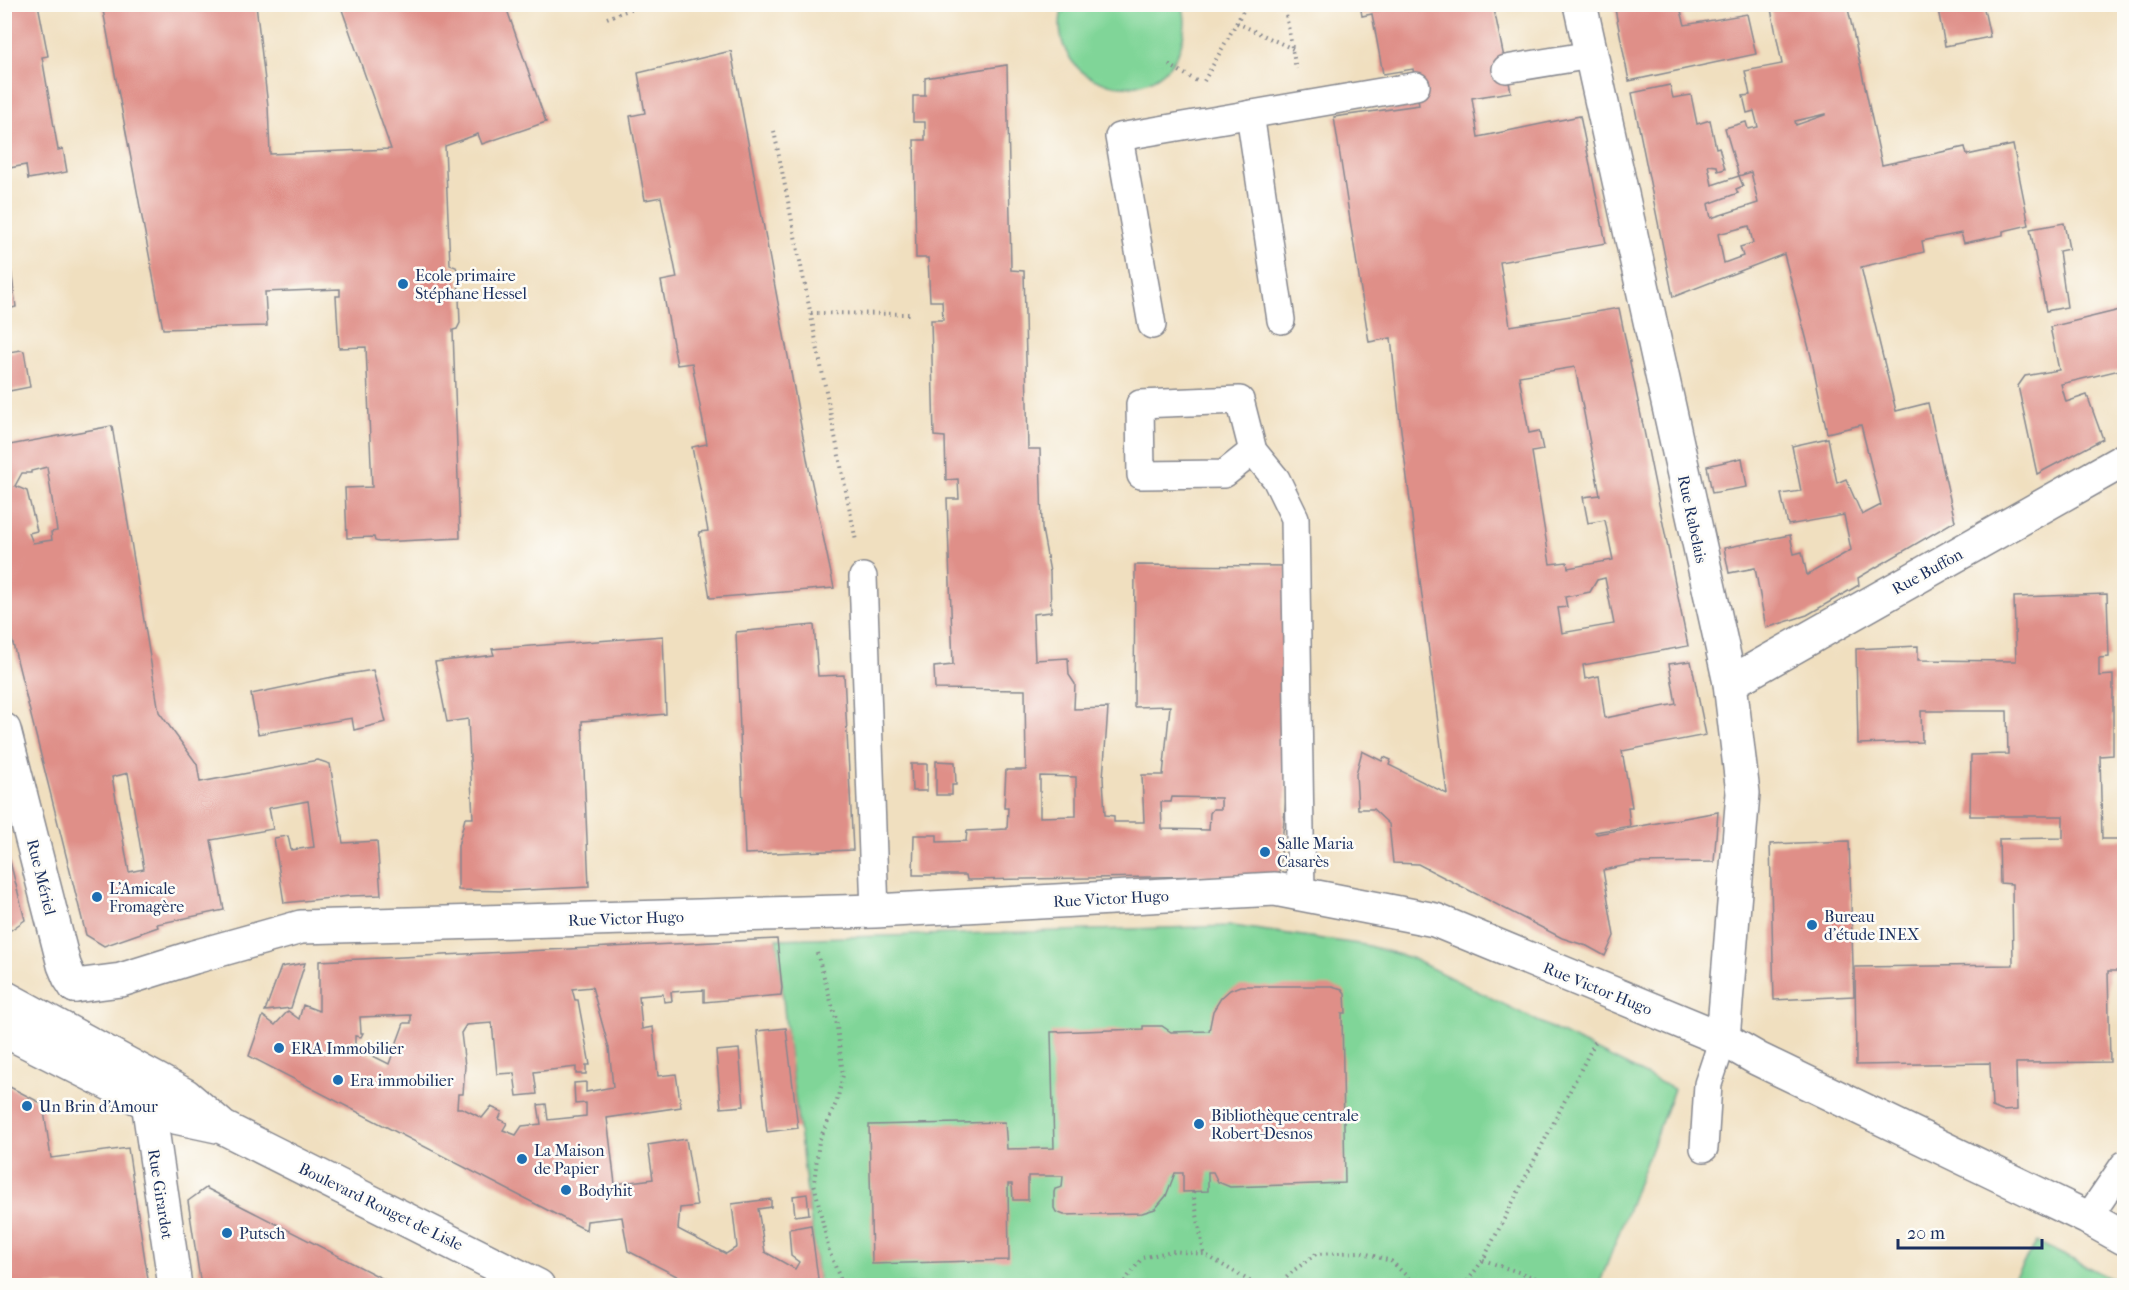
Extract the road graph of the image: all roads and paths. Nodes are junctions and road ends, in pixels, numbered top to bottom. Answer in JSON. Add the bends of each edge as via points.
{"nodes":[{"id":1,"x":644,"y":4,"type":"edge"},
{"id":2,"x":1051,"y":4,"type":"edge"},
{"id":3,"x":1247,"y":4,"type":"edge"},
{"id":4,"x":1284,"y":4,"type":"edge"},
{"id":5,"x":1581,"y":4,"type":"edge"},
{"id":6,"x":1061,"y":11,"type":"dead end"},
{"id":7,"x":607,"y":18,"type":"dead end"},
{"id":8,"x":1237,"y":23,"type":"junction"},
{"id":9,"x":1293,"y":50,"type":"junction"},
{"id":10,"x":1591,"y":55,"type":"junction"},
{"id":11,"x":1170,"y":65,"type":"dead end"},
{"id":12,"x":1506,"y":69,"type":"dead end"},
{"id":13,"x":1202,"y":84,"type":"junction"},
{"id":14,"x":1416,"y":86,"type":"dead end"},
{"id":15,"x":1303,"y":105,"type":"junction"},
{"id":16,"x":1250,"y":114,"type":"junction"},
{"id":17,"x":1178,"y":126,"type":"junction"},
{"id":18,"x":774,"y":131,"type":"dead end"},
{"id":19,"x":811,"y":314,"type":"junction"},
{"id":20,"x":909,"y":314,"type":"dead end"},
{"id":21,"x":1281,"y":321,"type":"dead end"},
{"id":22,"x":1152,"y":326,"type":"dead end"},
{"id":23,"x":1254,"y":451,"type":"junction"},
{"id":24,"x":2124,"y":460,"type":"edge"},
{"id":25,"x":863,"y":577,"type":"joint"},
{"id":26,"x":1730,"y":684,"type":"junction"},
{"id":27,"x":4,"y":730,"type":"edge"},
{"id":28,"x":1301,"y":894,"type":"junction"},
{"id":29,"x":875,"y":911,"type":"junction"},
{"id":30,"x":816,"y":948,"type":"dead end"},
{"id":31,"x":75,"y":986,"type":"junction"},
{"id":32,"x":4,"y":997,"type":"edge"},
{"id":33,"x":55,"y":1023,"type":"junction"},
{"id":34,"x":4,"y":1030,"type":"edge"},
{"id":35,"x":1723,"y":1040,"type":"junction"},
{"id":36,"x":1595,"y":1042,"type":"dead end"},
{"id":37,"x":148,"y":1102,"type":"junction"},
{"id":38,"x":222,"y":1127,"type":"junction"},
{"id":39,"x":1704,"y":1148,"type":"dead end"},
{"id":40,"x":2124,"y":1165,"type":"edge"},
{"id":41,"x":1193,"y":1192,"type":"dead end"},
{"id":42,"x":2088,"y":1218,"type":"junction"},
{"id":43,"x":2124,"y":1238,"type":"edge"},
{"id":44,"x":1204,"y":1254,"type":"junction"},
{"id":45,"x":1483,"y":1260,"type":"junction"},
{"id":46,"x":175,"y":1286,"type":"edge"},
{"id":47,"x":538,"y":1286,"type":"edge"},
{"id":48,"x":843,"y":1286,"type":"edge"},
{"id":49,"x":1121,"y":1286,"type":"edge"},
{"id":50,"x":1258,"y":1286,"type":"edge"},
{"id":51,"x":1278,"y":1286,"type":"edge"},
{"id":52,"x":1417,"y":1286,"type":"edge"},
{"id":53,"x":1464,"y":1286,"type":"edge"},
{"id":54,"x":1559,"y":1286,"type":"edge"}],
"edges":[{"from":1,"to":7,"type":"path"},
{"from":2,"to":6,"type":"path"},
{"from":3,"to":8,"type":"path"},
{"from":4,"to":9,"type":"path"},
{"from":5,"to":10,"type":"street","name":"Rue Rabelais"},
{"from":8,"to":9,"type":"path"},
{"from":8,"to":13,"type":"path"},
{"from":9,"to":15,"type":"path"},
{"from":10,"to":12,"type":"lane"},
{"from":10,"to":26,"type":"street","name":"Rue Rabelais"},
{"from":11,"to":13,"type":"path"},
{"from":13,"to":17,"type":"path"},
{"from":14,"to":15,"type":"lane"},
{"from":15,"to":16,"type":"lane"},
{"from":16,"to":17,"type":"lane"},
{"from":16,"to":21,"type":"lane"},
{"from":17,"to":22,"type":"lane","via":[[1119,137]]},
{"from":18,"to":19,"type":"path"},
{"from":19,"to":20,"type":"path"},
{"from":19,"to":25,"type":"path"},
{"from":23,"to":23,"type":"lane","via":[[1224,474],[1141,475],[1140,404],[1240,400]]},
{"from":23,"to":28,"type":"lane","via":[[1276,479],[1294,518]]},
{"from":24,"to":26,"type":"street","name":"Rue Buffon"},
{"from":25,"to":29,"type":"lane"},
{"from":26,"to":35,"type":"street","name":"Rue Rabelais","via":[[1743,793]]},
{"from":27,"to":31,"type":"street","name":"Rue Mériel","via":[[64,965]]},
{"from":28,"to":29,"type":"street","name":"Rue Victor Hugo","via":[[1275,889]]},
{"from":28,"to":35,"type":"street","name":"Rue Victor Hugo","via":[[1435,920]]},
{"from":29,"to":31,"type":"street","name":"Rue Victor Hugo","via":[[302,927],[121,980]]},
{"from":30,"to":48,"type":"path","via":[[836,1019],[843,1075],[837,1101],[819,1141],[814,1183],[829,1251]]},
{"from":31,"to":33,"type":"street"},
{"from":32,"to":33,"type":"street","name":"Boulevard Rouget de Lisle"},
{"from":33,"to":38,"type":"street","name":"Boulevard Rouget de Lisle","via":[[185,1095]]},
{"from":34,"to":37,"type":"street","name":"Boulevard Rouget de Lisle"},
{"from":35,"to":39,"type":"lane","via":[[1708,1084]]},
{"from":35,"to":42,"type":"street","name":"Rue Victor Hugo"},
{"from":36,"to":45,"type":"path"},
{"from":37,"to":38,"type":"street","name":"Boulevard Rouget de Lisle","via":[[175,1117]]},
{"from":37,"to":46,"type":"street","name":"Rue Girardot"},
{"from":38,"to":47,"type":"street","name":"Boulevard Rouget de Lisle"},
{"from":40,"to":42,"type":"lane"},
{"from":41,"to":44,"type":"path"},
{"from":42,"to":43,"type":"street","name":"Rue Victor Hugo"},
{"from":44,"to":49,"type":"path","via":[[1172,1251],[1142,1258]]},
{"from":44,"to":50,"type":"path"},
{"from":45,"to":53,"type":"path"},
{"from":45,"to":54,"type":"path"},
{"from":51,"to":52,"type":"path","via":[[1316,1254],[1360,1252],[1391,1261]]}]}
